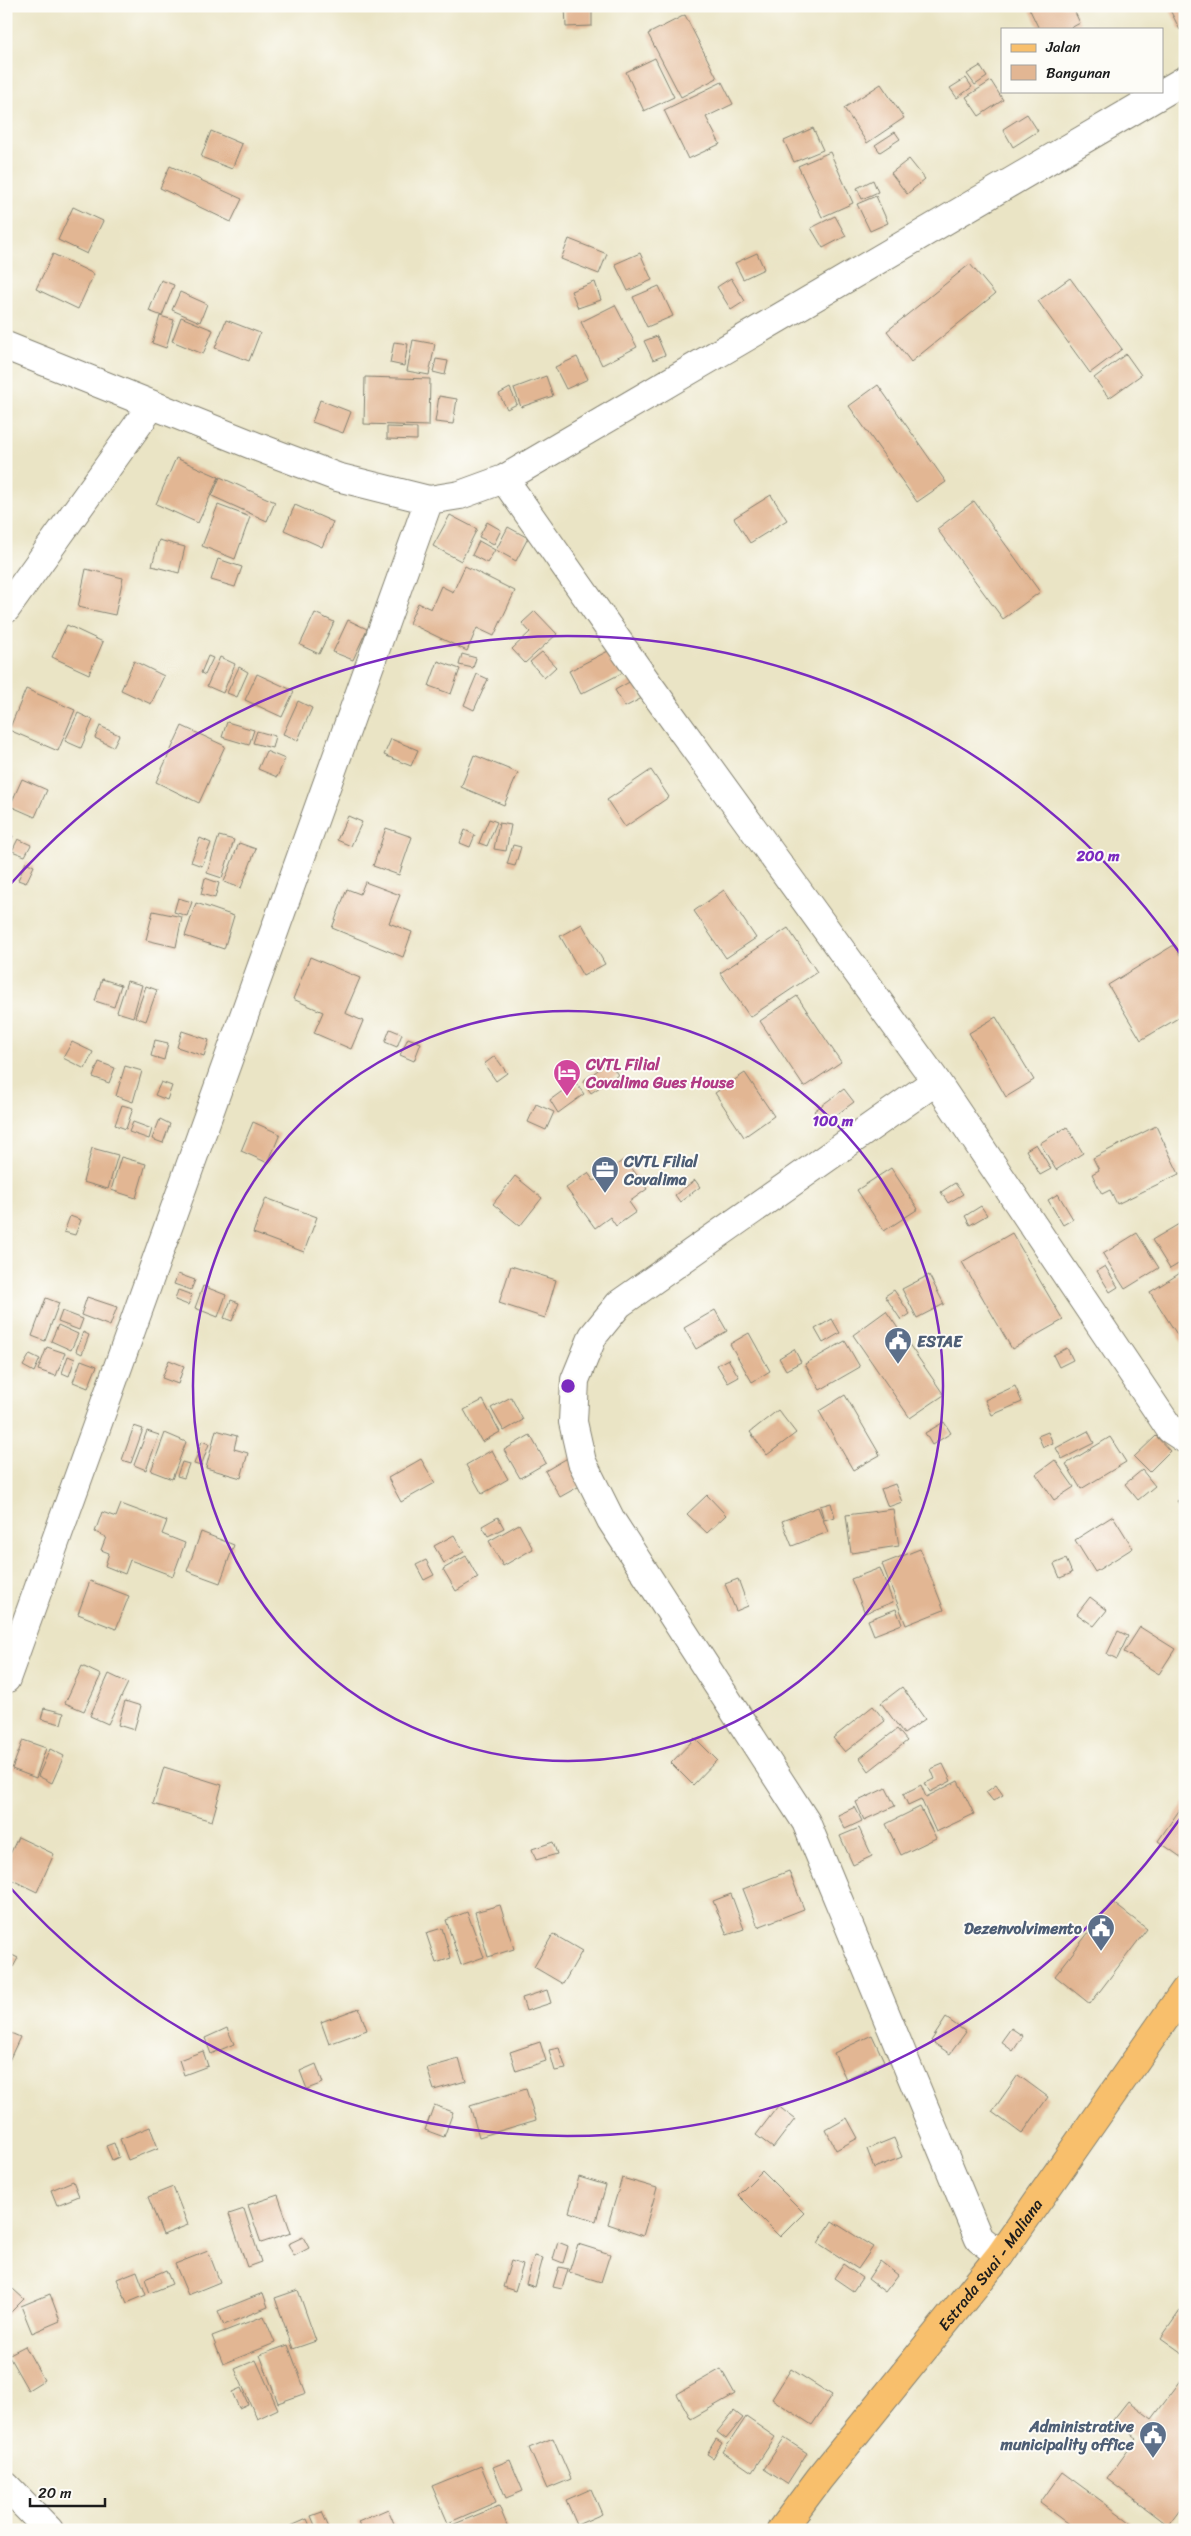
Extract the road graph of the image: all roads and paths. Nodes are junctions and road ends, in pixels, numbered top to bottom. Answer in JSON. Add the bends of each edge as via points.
{"nodes":[{"id":1,"x":1185,"y":80,"type":"edge"},
{"id":2,"x":6,"y":346,"type":"edge"},
{"id":3,"x":152,"y":405,"type":"junction"},
{"id":4,"x":504,"y":478,"type":"junction"},
{"id":5,"x":429,"y":500,"type":"junction"},
{"id":6,"x":6,"y":609,"type":"edge"},
{"id":7,"x":936,"y":1081,"type":"junction"},
{"id":8,"x":1185,"y":1439,"type":"edge"},
{"id":9,"x":6,"y":1679,"type":"edge"},
{"id":10,"x":1185,"y":1990,"type":"edge"},
{"id":11,"x":1000,"y":2255,"type":"junction"},
{"id":12,"x":6,"y":2486,"type":"edge"},
{"id":13,"x":49,"y":2530,"type":"edge"},
{"id":14,"x":781,"y":2530,"type":"edge"}],
"edges":[{"from":1,"to":4,"type":"street"},
{"from":2,"to":3,"type":"street"},
{"from":3,"to":5,"type":"street","via":[[337,477]]},
{"from":3,"to":6,"type":"street"},
{"from":4,"to":5,"type":"street","via":[[460,495]]},
{"from":4,"to":7,"type":"street","via":[[646,681]]},
{"from":5,"to":9,"type":"street"},
{"from":7,"to":8,"type":"street","via":[[1170,1428]]},
{"from":7,"to":11,"type":"street","via":[[619,1304],[593,1336],[576,1380],[573,1422],[582,1462],[611,1520],[806,1822],[979,2239]]},
{"from":10,"to":11,"type":"main road","name":"Estrada Suai - Maliana"},
{"from":11,"to":14,"type":"main road","name":"Estrada Suai - Maliana"},
{"from":12,"to":13,"type":"street"}]}
